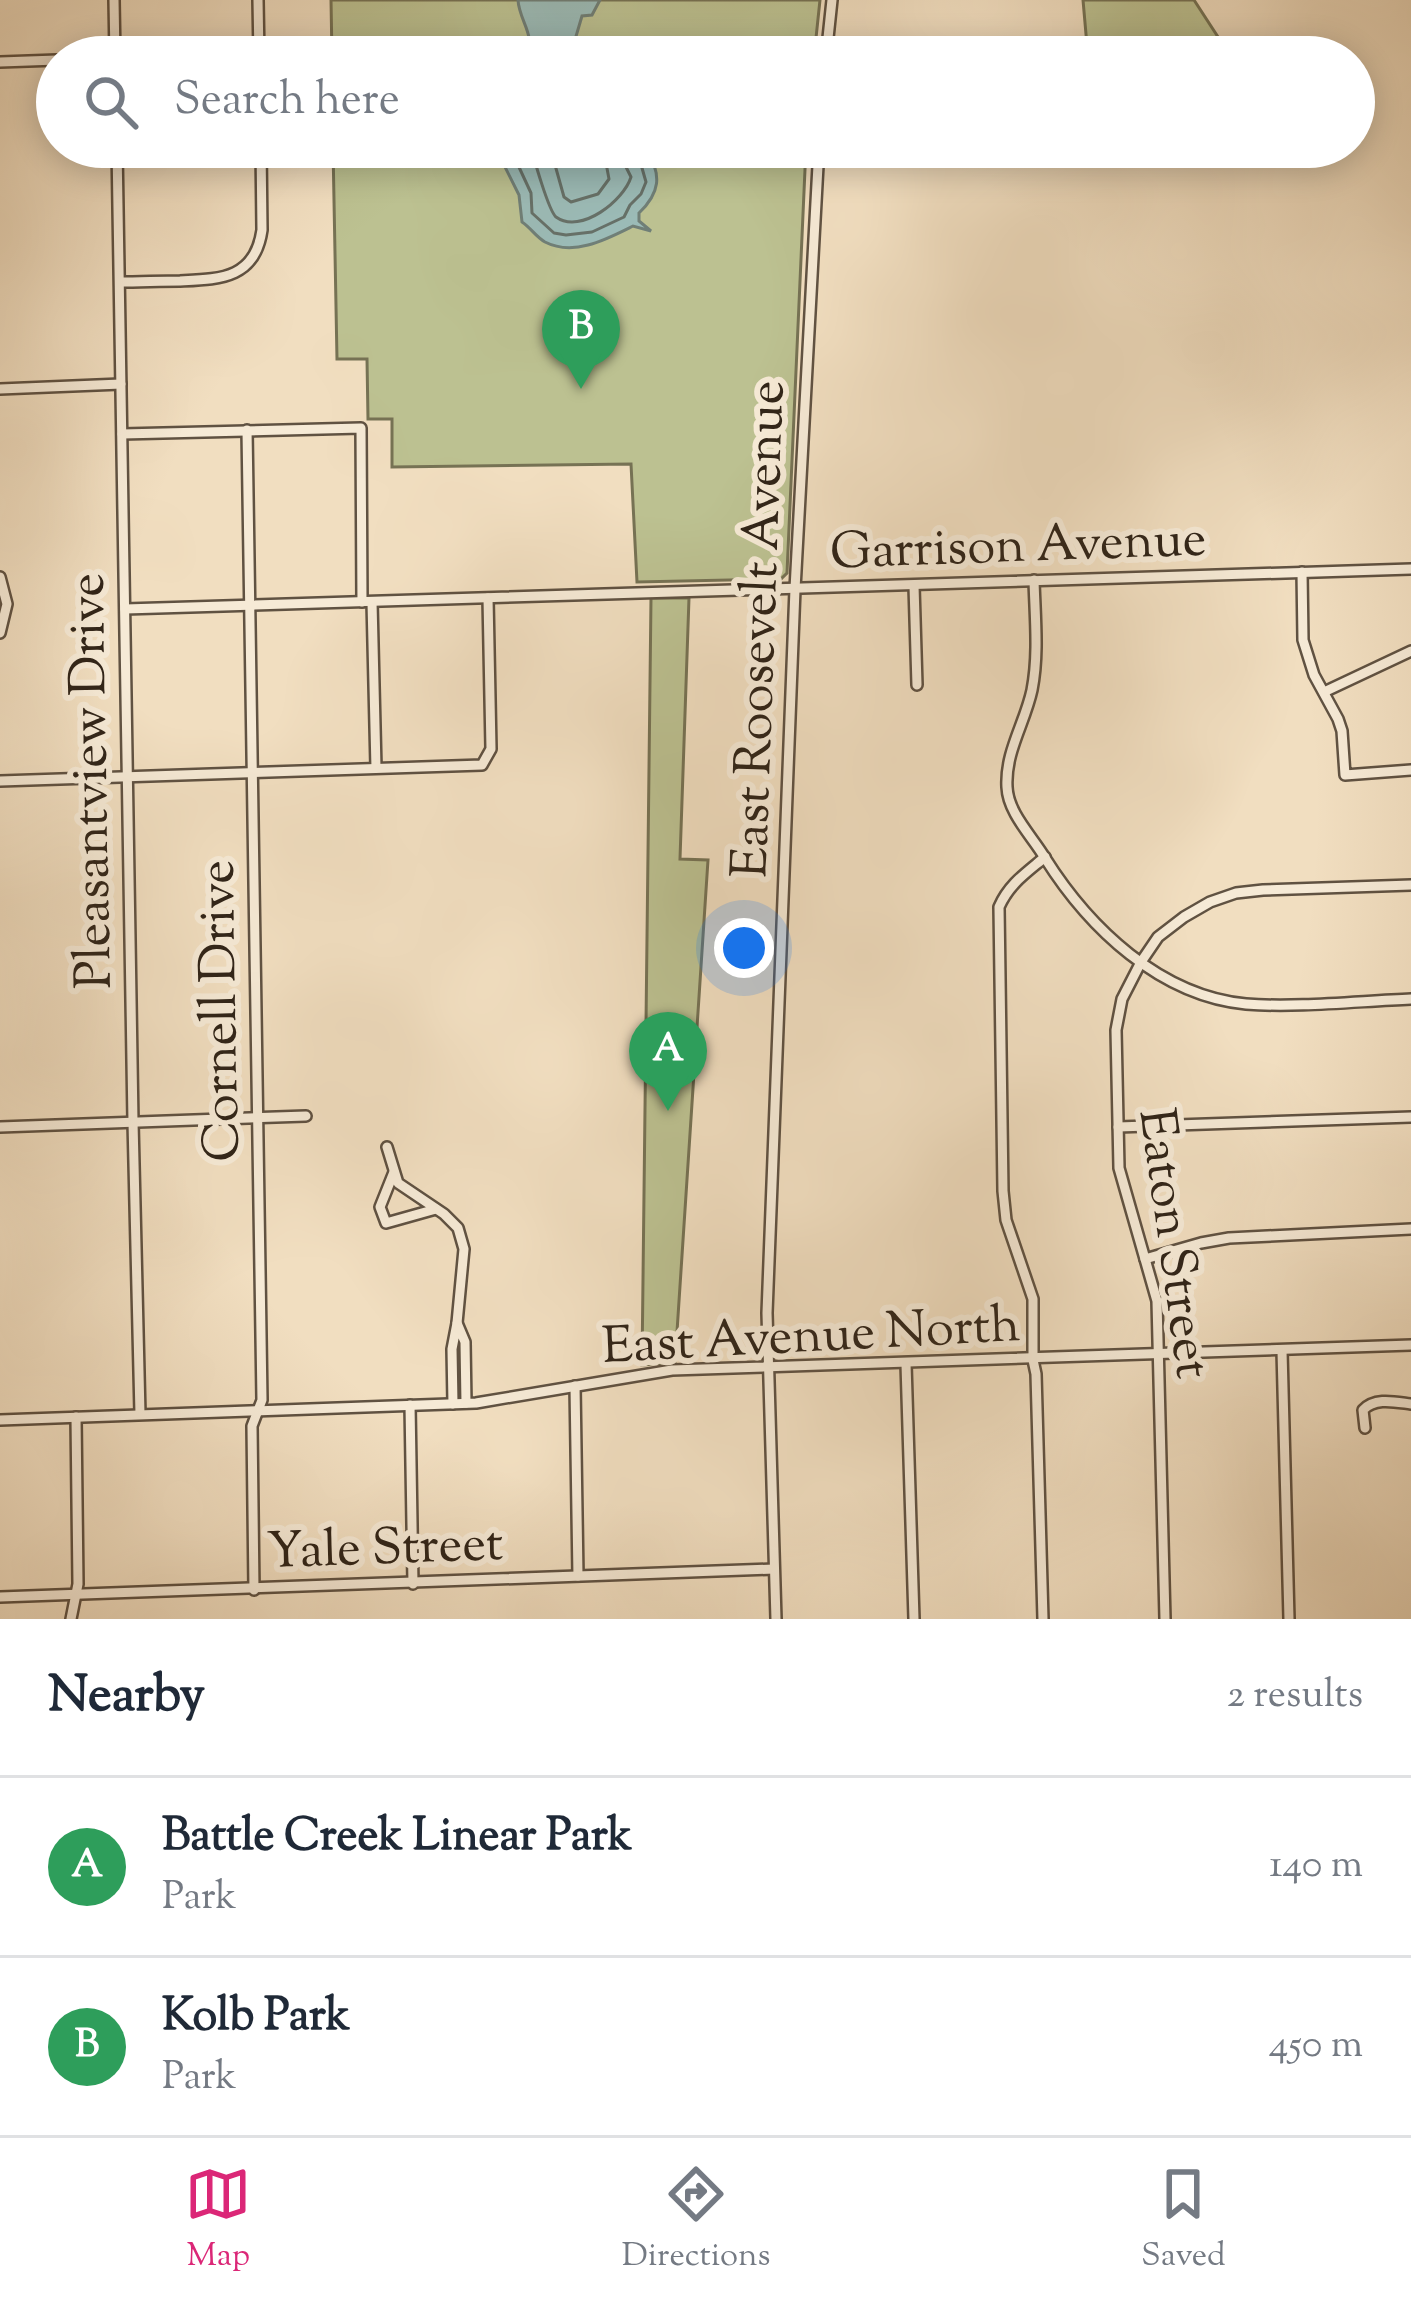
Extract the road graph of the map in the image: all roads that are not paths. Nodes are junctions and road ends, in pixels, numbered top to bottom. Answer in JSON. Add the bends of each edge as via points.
{"nodes":[{"id":1,"x":114,"y":0,"type":"edge"},
{"id":2,"x":259,"y":0,"type":"edge"},
{"id":3,"x":832,"y":0,"type":"edge"},
{"id":4,"x":115,"y":36,"type":"edge"},
{"id":5,"x":259,"y":36,"type":"edge"},
{"id":6,"x":828,"y":36,"type":"edge"},
{"id":7,"x":36,"y":61,"type":"edge"},
{"id":8,"x":0,"y":62,"type":"edge"},
{"id":9,"x":117,"y":168,"type":"edge"},
{"id":10,"x":261,"y":168,"type":"edge"},
{"id":11,"x":818,"y":168,"type":"edge"},
{"id":12,"x":120,"y":282,"type":"junction"},
{"id":13,"x":121,"y":384,"type":"junction"},
{"id":14,"x":0,"y":388,"type":"edge"},
{"id":15,"x":247,"y":430,"type":"junction"},
{"id":16,"x":122,"y":434,"type":"junction"},
{"id":17,"x":1411,"y":569,"type":"edge"},
{"id":18,"x":1302,"y":572,"type":"junction"},
{"id":19,"x":0,"y":577,"type":"edge"},
{"id":20,"x":1034,"y":580,"type":"junction"},
{"id":21,"x":914,"y":586,"type":"junction"},
{"id":22,"x":795,"y":589,"type":"junction"},
{"id":23,"x":488,"y":598,"type":"junction"},
{"id":24,"x":367,"y":602,"type":"junction"},
{"id":25,"x":250,"y":604,"type":"junction"},
{"id":26,"x":125,"y":609,"type":"junction"},
{"id":27,"x":0,"y":633,"type":"edge"},
{"id":28,"x":1411,"y":651,"type":"edge"},
{"id":29,"x":917,"y":686,"type":"dead end"},
{"id":30,"x":1324,"y":692,"type":"junction"},
{"id":31,"x":376,"y":768,"type":"junction"},
{"id":32,"x":1411,"y":770,"type":"edge"},
{"id":33,"x":252,"y":772,"type":"junction"},
{"id":34,"x":128,"y":777,"type":"junction"},
{"id":35,"x":0,"y":781,"type":"edge"},
{"id":36,"x":1045,"y":857,"type":"junction"},
{"id":37,"x":1411,"y":885,"type":"edge"},
{"id":38,"x":1141,"y":962,"type":"junction"},
{"id":39,"x":1411,"y":999,"type":"edge"},
{"id":40,"x":306,"y":1116,"type":"dead end"},
{"id":41,"x":257,"y":1117,"type":"junction"},
{"id":42,"x":1411,"y":1117,"type":"edge"},
{"id":43,"x":133,"y":1122,"type":"junction"},
{"id":44,"x":0,"y":1127,"type":"edge"},
{"id":45,"x":1118,"y":1127,"type":"junction"},
{"id":46,"x":387,"y":1147,"type":"dead end"},
{"id":47,"x":394,"y":1172,"type":"junction"},
{"id":48,"x":436,"y":1209,"type":"junction"},
{"id":49,"x":1411,"y":1229,"type":"edge"},
{"id":50,"x":1145,"y":1259,"type":"junction"},
{"id":51,"x":457,"y":1323,"type":"junction"},
{"id":52,"x":1411,"y":1346,"type":"edge"},
{"id":53,"x":1282,"y":1352,"type":"junction"},
{"id":54,"x":1160,"y":1353,"type":"junction"},
{"id":55,"x":1033,"y":1360,"type":"junction"},
{"id":56,"x":906,"y":1364,"type":"junction"},
{"id":57,"x":767,"y":1367,"type":"junction"},
{"id":58,"x":575,"y":1386,"type":"junction"},
{"id":59,"x":466,"y":1403,"type":"junction"},
{"id":60,"x":453,"y":1404,"type":"junction"},
{"id":61,"x":1411,"y":1404,"type":"edge"},
{"id":62,"x":410,"y":1405,"type":"junction"},
{"id":63,"x":259,"y":1412,"type":"junction"},
{"id":64,"x":140,"y":1414,"type":"junction"},
{"id":65,"x":76,"y":1417,"type":"junction"},
{"id":66,"x":0,"y":1420,"type":"edge"},
{"id":67,"x":1365,"y":1428,"type":"dead end"},
{"id":68,"x":773,"y":1568,"type":"junction"},
{"id":69,"x":578,"y":1576,"type":"junction"},
{"id":70,"x":413,"y":1584,"type":"junction"},
{"id":71,"x":254,"y":1590,"type":"junction"},
{"id":72,"x":74,"y":1594,"type":"junction"},
{"id":73,"x":0,"y":1598,"type":"edge"},
{"id":74,"x":71,"y":1619,"type":"edge"},
{"id":75,"x":776,"y":1619,"type":"edge"},
{"id":76,"x":914,"y":1619,"type":"edge"},
{"id":77,"x":1043,"y":1619,"type":"edge"},
{"id":78,"x":1165,"y":1619,"type":"edge"},
{"id":79,"x":1288,"y":1619,"type":"edge"}],
"edges":[{"from":1,"to":4,"type":"street"},
{"from":2,"to":5,"type":"street"},
{"from":3,"to":6,"type":"street"},
{"from":7,"to":8,"type":"street"},
{"from":9,"to":12,"type":"street","name":"Pleasantview Drive"},
{"from":10,"to":12,"type":"street","via":[[260,242],[235,274]]},
{"from":11,"to":22,"type":"street","name":"East Roosevelt Avenue"},
{"from":12,"to":13,"type":"street","name":"Pleasantview Drive"},
{"from":13,"to":14,"type":"street"},
{"from":13,"to":16,"type":"street","name":"Pleasantview Drive"},
{"from":15,"to":16,"type":"street"},
{"from":15,"to":24,"type":"street","via":[[361,428]]},
{"from":15,"to":25,"type":"street","name":"Cornell Drive"},
{"from":16,"to":26,"type":"street","name":"Pleasantview Drive"},
{"from":17,"to":18,"type":"street","name":"Garrison Avenue"},
{"from":18,"to":20,"type":"street","name":"Garrison Avenue"},
{"from":18,"to":30,"type":"street","via":[[1303,640]]},
{"from":19,"to":27,"type":"street","via":[[7,604]]},
{"from":20,"to":21,"type":"street","name":"Garrison Avenue"},
{"from":20,"to":36,"type":"street","via":[[1035,672],[1006,764],[1006,794]]},
{"from":21,"to":22,"type":"street","name":"Garrison Avenue"},
{"from":21,"to":29,"type":"street"},
{"from":22,"to":23,"type":"street","name":"Garrison Avenue"},
{"from":22,"to":57,"type":"street","name":"East Roosevelt Avenue"},
{"from":23,"to":24,"type":"street","name":"Garrison Avenue"},
{"from":23,"to":31,"type":"street","via":[[489,755],[476,766]]},
{"from":24,"to":25,"type":"street","name":"Garrison Avenue"},
{"from":24,"to":31,"type":"street"},
{"from":25,"to":26,"type":"street","name":"Garrison Avenue"},
{"from":25,"to":33,"type":"street","name":"Cornell Drive"},
{"from":26,"to":34,"type":"street","name":"Pleasantview Drive"},
{"from":28,"to":30,"type":"street"},
{"from":30,"to":32,"type":"street","via":[[1342,731],[1345,775]]},
{"from":31,"to":33,"type":"street"},
{"from":33,"to":34,"type":"street"},
{"from":33,"to":41,"type":"street","name":"Cornell Drive"},
{"from":34,"to":35,"type":"street"},
{"from":34,"to":43,"type":"street","name":"Pleasantview Drive"},
{"from":36,"to":38,"type":"street","via":[[1103,932]]},
{"from":36,"to":55,"type":"street","via":[[999,907],[1003,1190],[1033,1299]]},
{"from":37,"to":38,"type":"street","name":"Eaton Street","via":[[1236,893],[1184,916]]},
{"from":38,"to":39,"type":"street","via":[[1182,987],[1246,1004]]},
{"from":38,"to":45,"type":"street","name":"Eaton Street","via":[[1116,1030]]},
{"from":40,"to":41,"type":"street"},
{"from":41,"to":43,"type":"street"},
{"from":41,"to":63,"type":"street","name":"Cornell Drive"},
{"from":42,"to":45,"type":"street"},
{"from":43,"to":44,"type":"street"},
{"from":43,"to":64,"type":"street","name":"Pleasantview Drive"},
{"from":45,"to":50,"type":"street","name":"Eaton Street","via":[[1119,1168]]},
{"from":46,"to":47,"type":"street"},
{"from":47,"to":48,"type":"street"},
{"from":47,"to":48,"type":"street","via":[[380,1207],[386,1223]]},
{"from":48,"to":51,"type":"street","via":[[458,1228],[464,1249]]},
{"from":49,"to":50,"type":"street","via":[[1229,1238]]},
{"from":50,"to":54,"type":"street","name":"Eaton Street"},
{"from":51,"to":59,"type":"street"},
{"from":51,"to":60,"type":"street"},
{"from":52,"to":53,"type":"street","name":"East Avenue North"},
{"from":53,"to":54,"type":"street","name":"East Avenue North"},
{"from":53,"to":79,"type":"street"},
{"from":54,"to":55,"type":"street","name":"East Avenue North"},
{"from":54,"to":78,"type":"street","name":"Eaton Street"},
{"from":55,"to":56,"type":"street","name":"East Avenue North"},
{"from":55,"to":77,"type":"street"},
{"from":56,"to":57,"type":"street","name":"East Avenue North"},
{"from":56,"to":76,"type":"street"},
{"from":57,"to":58,"type":"street","name":"East Avenue North","via":[[672,1370]]},
{"from":57,"to":68,"type":"street","name":"East Roosevelt Avenue"},
{"from":58,"to":59,"type":"street","name":"East Avenue North"},
{"from":58,"to":69,"type":"street"},
{"from":59,"to":60,"type":"street","name":"East Avenue North"},
{"from":60,"to":62,"type":"street","name":"East Avenue North"},
{"from":61,"to":67,"type":"street","via":[[1370,1403]]},
{"from":62,"to":63,"type":"street","name":"East Avenue North"},
{"from":62,"to":70,"type":"street"},
{"from":63,"to":64,"type":"street","name":"East Avenue North"},
{"from":63,"to":71,"type":"street","name":"Cornell Drive"},
{"from":64,"to":65,"type":"street","name":"East Avenue North"},
{"from":65,"to":66,"type":"street","name":"East Avenue North"},
{"from":65,"to":72,"type":"street"},
{"from":68,"to":69,"type":"street","name":"Yale Street"},
{"from":68,"to":75,"type":"street","name":"East Roosevelt Avenue"},
{"from":69,"to":70,"type":"street","name":"Yale Street"},
{"from":70,"to":71,"type":"street","name":"Yale Street"},
{"from":71,"to":72,"type":"street","name":"Yale Street"},
{"from":72,"to":73,"type":"street","name":"Yale Street"},
{"from":72,"to":74,"type":"street"}]}
